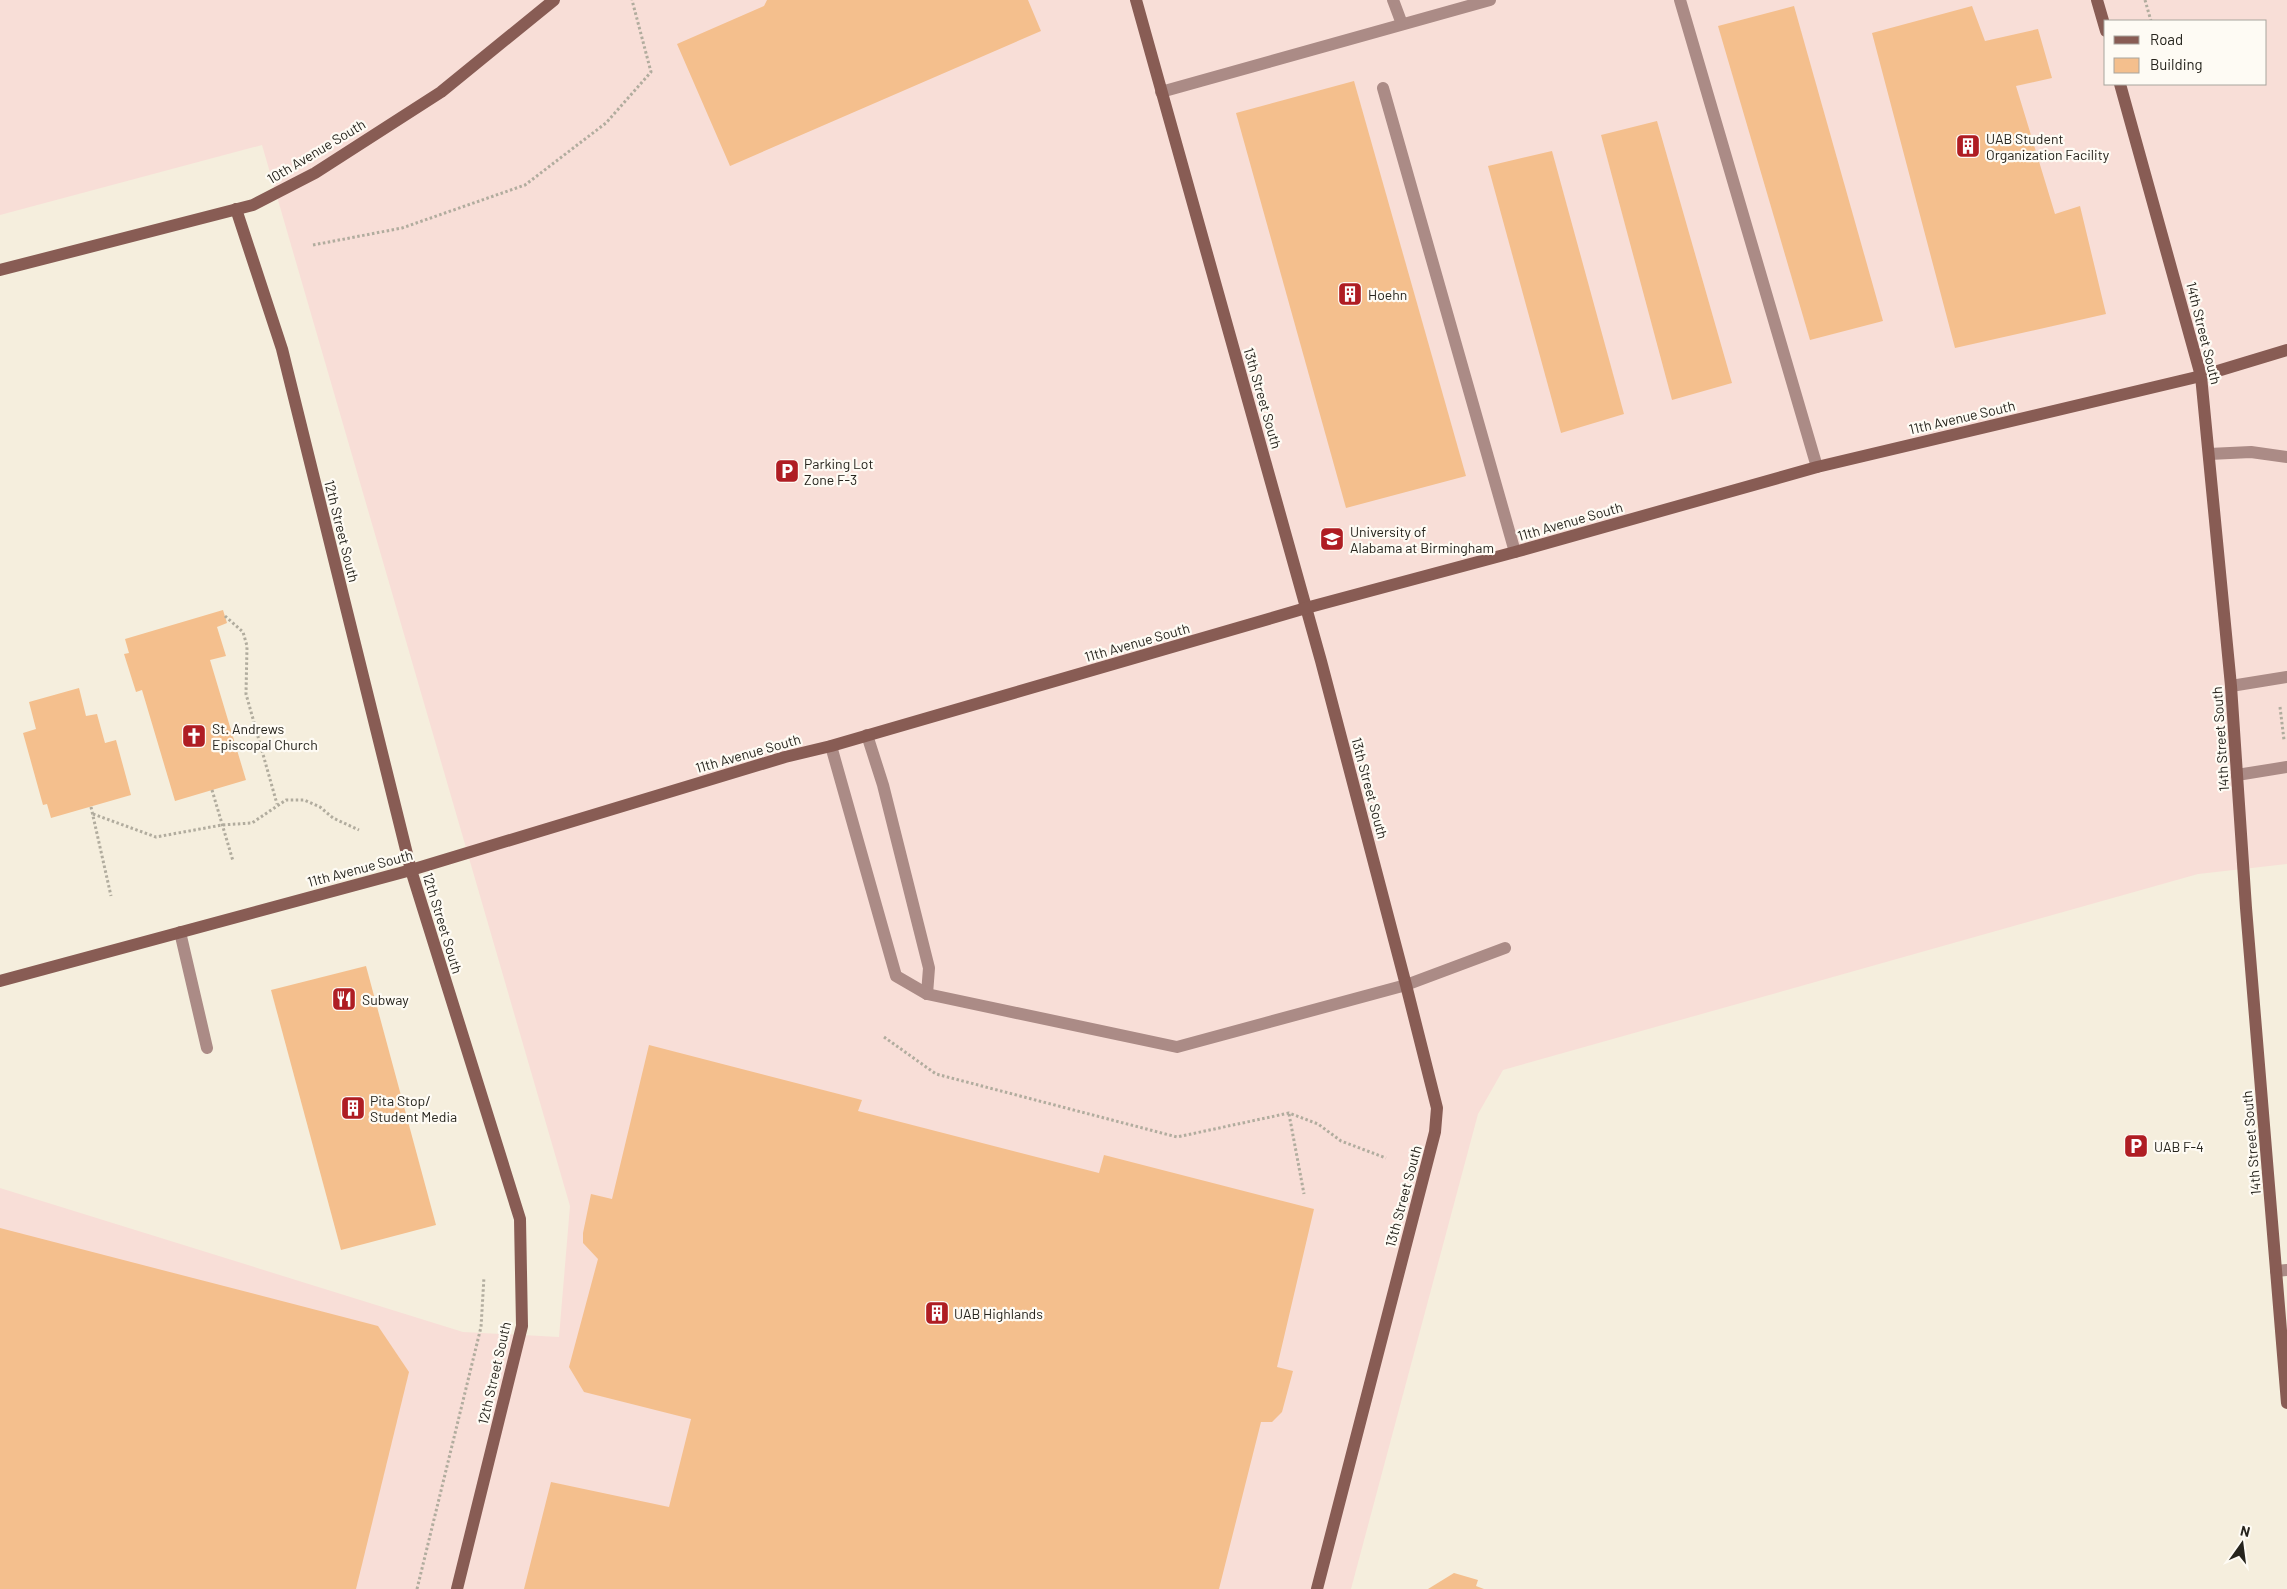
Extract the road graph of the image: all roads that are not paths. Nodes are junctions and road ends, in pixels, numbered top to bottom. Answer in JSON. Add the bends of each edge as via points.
{"nodes":[{"id":1,"x":554,"y":0,"type":"edge"},
{"id":2,"x":1136,"y":0,"type":"edge"},
{"id":3,"x":1393,"y":0,"type":"edge"},
{"id":4,"x":1490,"y":0,"type":"edge"},
{"id":5,"x":1680,"y":0,"type":"edge"},
{"id":6,"x":2097,"y":0,"type":"edge"},
{"id":7,"x":1402,"y":24,"type":"junction"},
{"id":8,"x":2104,"y":24,"type":"edge"},
{"id":9,"x":2120,"y":85,"type":"edge"},
{"id":10,"x":1383,"y":88,"type":"dead end"},
{"id":11,"x":1161,"y":92,"type":"junction"},
{"id":12,"x":236,"y":208,"type":"junction"},
{"id":13,"x":0,"y":270,"type":"edge"},
{"id":14,"x":2287,"y":350,"type":"edge"},
{"id":15,"x":2201,"y":376,"type":"junction"},
{"id":16,"x":2209,"y":454,"type":"junction"},
{"id":17,"x":2287,"y":457,"type":"edge"},
{"id":18,"x":1817,"y":466,"type":"junction"},
{"id":19,"x":1515,"y":552,"type":"junction"},
{"id":20,"x":1306,"y":608,"type":"junction"},
{"id":21,"x":2287,"y":677,"type":"edge"},
{"id":22,"x":2232,"y":686,"type":"junction"},
{"id":23,"x":867,"y":735,"type":"junction"},
{"id":24,"x":831,"y":746,"type":"junction"},
{"id":25,"x":2287,"y":767,"type":"edge"},
{"id":26,"x":2237,"y":775,"type":"junction"},
{"id":27,"x":411,"y":870,"type":"junction"},
{"id":28,"x":180,"y":932,"type":"junction"},
{"id":29,"x":1505,"y":948,"type":"dead end"},
{"id":30,"x":0,"y":981,"type":"edge"},
{"id":31,"x":1406,"y":985,"type":"junction"},
{"id":32,"x":927,"y":994,"type":"junction"},
{"id":33,"x":207,"y":1048,"type":"dead end"},
{"id":34,"x":2282,"y":1270,"type":"edge"},
{"id":35,"x":2287,"y":1403,"type":"edge"},
{"id":36,"x":457,"y":1589,"type":"edge"},
{"id":37,"x":1317,"y":1589,"type":"edge"}],
"edges":[{"from":1,"to":12,"type":"street","name":"10th Avenue South","via":[[432,97],[315,173],[253,205]]},
{"from":2,"to":11,"type":"street","name":"13th Street South"},
{"from":3,"to":7,"type":"lane"},
{"from":4,"to":7,"type":"lane"},
{"from":5,"to":18,"type":"lane"},
{"from":6,"to":8,"type":"street"},
{"from":7,"to":11,"type":"lane"},
{"from":9,"to":15,"type":"street","name":"14th Street South"},
{"from":10,"to":19,"type":"lane"},
{"from":11,"to":20,"type":"street","name":"13th Street South"},
{"from":12,"to":13,"type":"street","name":"10th Avenue South"},
{"from":12,"to":27,"type":"street","name":"12th Street South","via":[[282,350]]},
{"from":14,"to":15,"type":"street","name":"11th Avenue South"},
{"from":15,"to":16,"type":"street","name":"14th Street South"},
{"from":15,"to":18,"type":"street","name":"11th Avenue South"},
{"from":16,"to":17,"type":"lane","via":[[2251,452]]},
{"from":16,"to":22,"type":"street","name":"14th Street South"},
{"from":18,"to":19,"type":"street","name":"11th Avenue South"},
{"from":19,"to":20,"type":"street","name":"11th Avenue South"},
{"from":20,"to":23,"type":"street","name":"11th Avenue South"},
{"from":20,"to":31,"type":"street","name":"13th Street South"},
{"from":21,"to":22,"type":"lane"},
{"from":22,"to":26,"type":"street","name":"14th Street South"},
{"from":23,"to":24,"type":"street","name":"11th Avenue South"},
{"from":23,"to":32,"type":"lane","via":[[883,785],[929,968]]},
{"from":24,"to":27,"type":"street","name":"11th Avenue South"},
{"from":24,"to":32,"type":"lane","via":[[896,976]]},
{"from":25,"to":26,"type":"lane"},
{"from":26,"to":34,"type":"street","name":"14th Street South"},
{"from":27,"to":28,"type":"street","name":"11th Avenue South"},
{"from":27,"to":36,"type":"street","name":"12th Street South","via":[[520,1219],[522,1326]]},
{"from":28,"to":30,"type":"street","name":"11th Avenue South"},
{"from":28,"to":33,"type":"lane"},
{"from":29,"to":31,"type":"lane"},
{"from":31,"to":32,"type":"lane","via":[[1177,1047]]},
{"from":31,"to":37,"type":"street","name":"13th Street South","via":[[1436,1108],[1435,1132]]},
{"from":34,"to":35,"type":"street","name":"14th Street South"}]}
